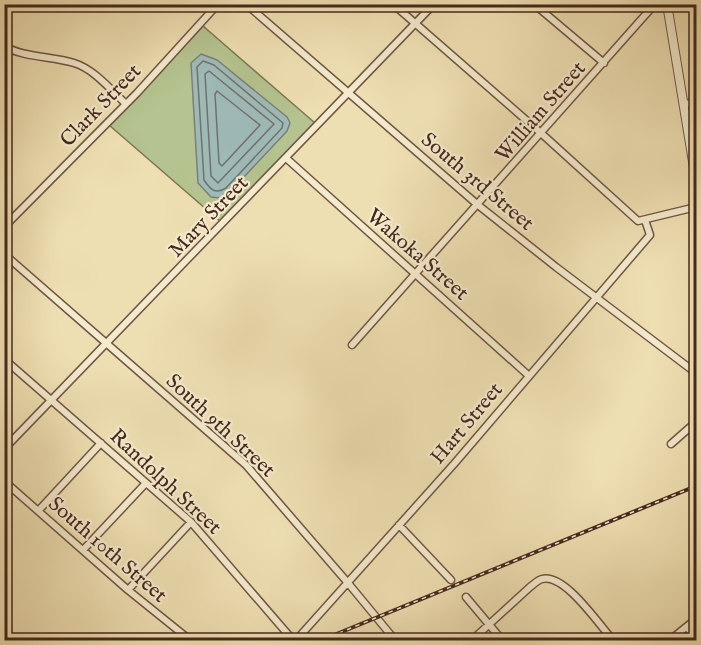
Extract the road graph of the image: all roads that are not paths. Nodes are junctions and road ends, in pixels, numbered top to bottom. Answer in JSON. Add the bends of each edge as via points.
{"nodes":[{"id":1,"x":218,"y":4,"type":"edge"},
{"id":2,"x":246,"y":4,"type":"edge"},
{"id":3,"x":393,"y":4,"type":"edge"},
{"id":4,"x":434,"y":4,"type":"edge"},
{"id":5,"x":534,"y":4,"type":"edge"},
{"id":6,"x":655,"y":4,"type":"edge"},
{"id":7,"x":667,"y":4,"type":"edge"},
{"id":8,"x":416,"y":23,"type":"junction"},
{"id":9,"x":4,"y":46,"type":"edge"},
{"id":10,"x":604,"y":63,"type":"junction"},
{"id":11,"x":349,"y":93,"type":"junction"},
{"id":12,"x":696,"y":97,"type":"edge"},
{"id":13,"x":126,"y":104,"type":"junction"},
{"id":14,"x":684,"y":104,"type":"junction"},
{"id":15,"x":542,"y":134,"type":"junction"},
{"id":16,"x":286,"y":158,"type":"junction"},
{"id":17,"x":696,"y":180,"type":"edge"},
{"id":18,"x":478,"y":205,"type":"junction"},
{"id":19,"x":696,"y":207,"type":"edge"},
{"id":20,"x":645,"y":220,"type":"junction"},
{"id":21,"x":4,"y":227,"type":"edge"},
{"id":22,"x":4,"y":254,"type":"edge"},
{"id":23,"x":416,"y":275,"type":"junction"},
{"id":24,"x":596,"y":298,"type":"junction"},
{"id":25,"x":107,"y":344,"type":"junction"},
{"id":26,"x":352,"y":345,"type":"dead end"},
{"id":27,"x":4,"y":359,"type":"edge"},
{"id":28,"x":696,"y":373,"type":"edge"},
{"id":29,"x":528,"y":375,"type":"junction"},
{"id":30,"x":51,"y":400,"type":"junction"},
{"id":31,"x":696,"y":422,"type":"edge"},
{"id":32,"x":101,"y":443,"type":"junction"},
{"id":33,"x":671,"y":444,"type":"dead end"},
{"id":34,"x":4,"y":449,"type":"edge"},
{"id":35,"x":4,"y":481,"type":"edge"},
{"id":36,"x":146,"y":483,"type":"junction"},
{"id":37,"x":39,"y":510,"type":"junction"},
{"id":38,"x":191,"y":522,"type":"junction"},
{"id":39,"x":399,"y":525,"type":"junction"},
{"id":40,"x":84,"y":549,"type":"junction"},
{"id":41,"x":451,"y":580,"type":"dead end"},
{"id":42,"x":348,"y":583,"type":"junction"},
{"id":43,"x":128,"y":590,"type":"junction"},
{"id":44,"x":466,"y":597,"type":"dead end"},
{"id":45,"x":696,"y":619,"type":"edge"},
{"id":46,"x":490,"y":625,"type":"junction"},
{"id":47,"x":687,"y":627,"type":"junction"},
{"id":48,"x":696,"y":639,"type":"edge"},
{"id":49,"x":190,"y":640,"type":"edge"},
{"id":50,"x":291,"y":640,"type":"edge"},
{"id":51,"x":394,"y":640,"type":"edge"},
{"id":52,"x":472,"y":640,"type":"edge"},
{"id":53,"x":502,"y":640,"type":"edge"},
{"id":54,"x":613,"y":640,"type":"edge"},
{"id":55,"x":670,"y":640,"type":"edge"}],
"edges":[{"from":1,"to":13,"type":"street","name":"Clark Street"},
{"from":2,"to":11,"type":"street","name":"South 3rd Street"},
{"from":3,"to":8,"type":"street"},
{"from":4,"to":8,"type":"street","name":"Mary Street"},
{"from":5,"to":10,"type":"street"},
{"from":6,"to":10,"type":"street","name":"William Street"},
{"from":7,"to":14,"type":"street"},
{"from":8,"to":11,"type":"street","name":"Mary Street"},
{"from":8,"to":15,"type":"street"},
{"from":9,"to":13,"type":"street","via":[[14,52],[79,65]]},
{"from":10,"to":15,"type":"street","name":"William Street"},
{"from":11,"to":16,"type":"street","name":"Mary Street"},
{"from":11,"to":18,"type":"street","name":"South 3rd Street"},
{"from":12,"to":14,"type":"street"},
{"from":13,"to":21,"type":"street","name":"Clark Street"},
{"from":14,"to":17,"type":"street"},
{"from":15,"to":18,"type":"street","name":"William Street"},
{"from":15,"to":20,"type":"street","via":[[638,221]]},
{"from":16,"to":23,"type":"street","name":"Wakoka Street"},
{"from":16,"to":25,"type":"street","name":"Mary Street"},
{"from":18,"to":23,"type":"street","name":"William Street"},
{"from":18,"to":24,"type":"street","name":"South 3rd Street"},
{"from":19,"to":20,"type":"street"},
{"from":20,"to":24,"type":"street","name":"Hart Street","via":[[650,235]]},
{"from":22,"to":25,"type":"street","name":"South 9th Street"},
{"from":23,"to":26,"type":"street","name":"William Street"},
{"from":23,"to":29,"type":"street","name":"Wakoka Street"},
{"from":24,"to":28,"type":"street","name":"South 3rd Street"},
{"from":24,"to":29,"type":"street","name":"Hart Street"},
{"from":25,"to":30,"type":"street","name":"Mary Street"},
{"from":25,"to":42,"type":"street","name":"South 9th Street","via":[[246,465]]},
{"from":27,"to":30,"type":"street","name":"Randolph Street"},
{"from":29,"to":39,"type":"street","name":"Hart Street"},
{"from":30,"to":32,"type":"street","name":"Randolph Street"},
{"from":30,"to":34,"type":"street","name":"Mary Street"},
{"from":31,"to":33,"type":"street"},
{"from":32,"to":36,"type":"street","name":"Randolph Street"},
{"from":32,"to":37,"type":"street"},
{"from":35,"to":37,"type":"street","name":"South 10th Street"},
{"from":36,"to":38,"type":"street","name":"Randolph Street"},
{"from":36,"to":40,"type":"street"},
{"from":37,"to":40,"type":"street","name":"South 10th Street"},
{"from":38,"to":43,"type":"street"},
{"from":38,"to":50,"type":"street","name":"Randolph Street"},
{"from":39,"to":41,"type":"street"},
{"from":39,"to":42,"type":"street","name":"Hart Street"},
{"from":40,"to":43,"type":"street","name":"South 10th Street"},
{"from":42,"to":50,"type":"street","name":"Hart Street","via":[[298,638]]},
{"from":42,"to":51,"type":"street","name":"South 9th Street"},
{"from":43,"to":49,"type":"street","name":"South 10th Street"},
{"from":44,"to":46,"type":"street"},
{"from":45,"to":47,"type":"street"},
{"from":46,"to":52,"type":"street"},
{"from":46,"to":53,"type":"street"},
{"from":46,"to":54,"type":"street","via":[[541,579],[560,582],[571,591]]},
{"from":47,"to":48,"type":"street"},
{"from":47,"to":55,"type":"street"}]}
